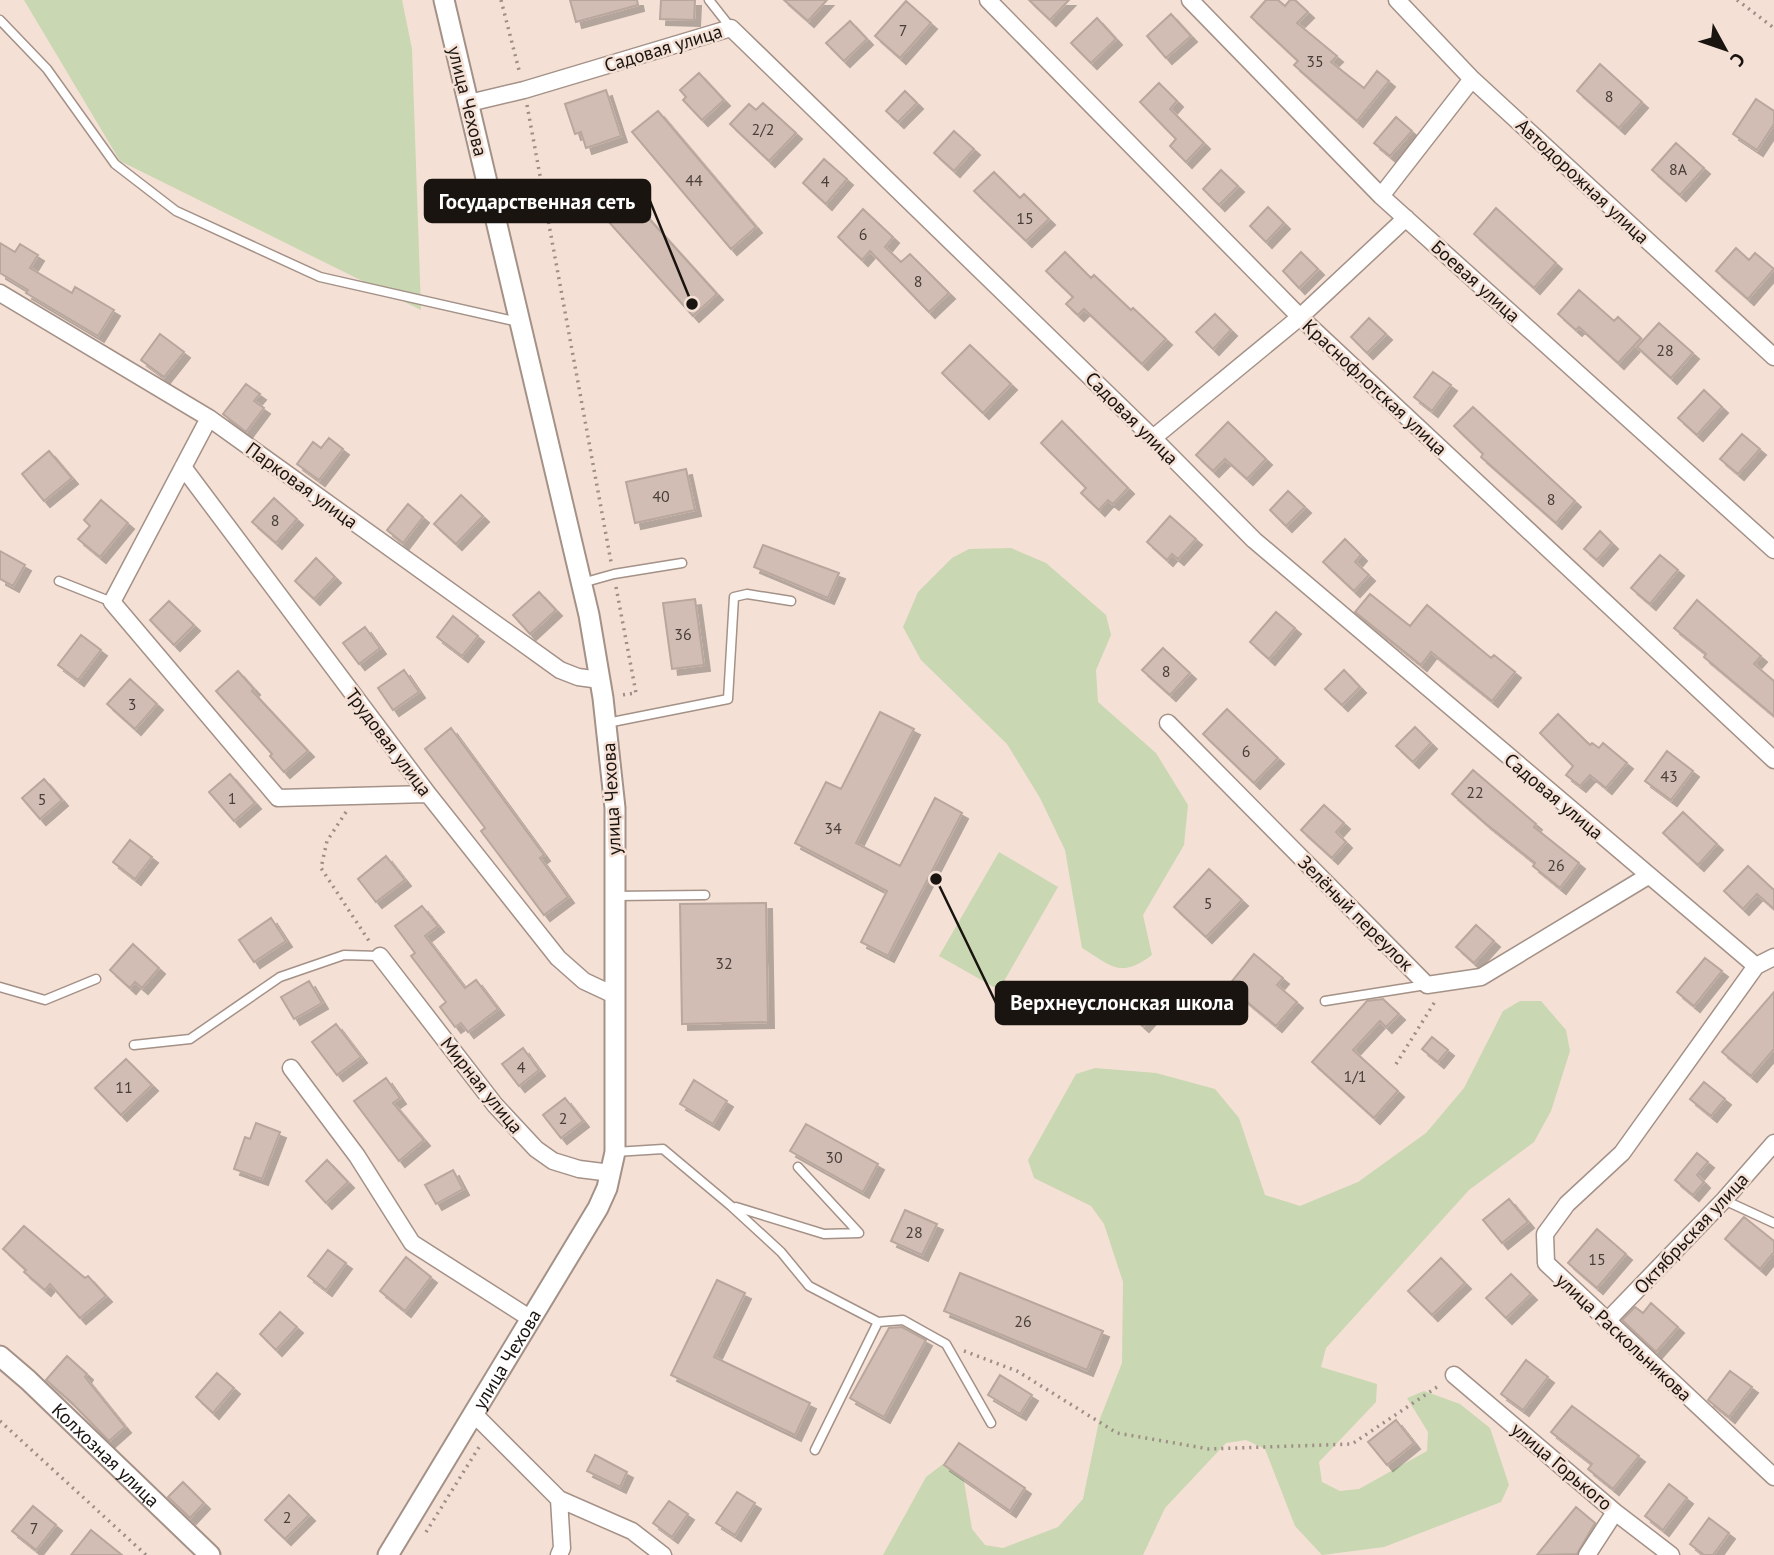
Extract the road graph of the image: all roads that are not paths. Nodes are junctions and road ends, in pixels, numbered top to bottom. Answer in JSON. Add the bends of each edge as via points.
{"nodes":[{"id":1,"x":443,"y":0,"type":"edge"},
{"id":2,"x":709,"y":0,"type":"edge"},
{"id":3,"x":988,"y":0,"type":"edge"},
{"id":4,"x":1190,"y":0,"type":"edge"},
{"id":5,"x":1397,"y":0,"type":"edge"},
{"id":6,"x":0,"y":20,"type":"edge"},
{"id":7,"x":731,"y":28,"type":"junction"},
{"id":8,"x":1472,"y":79,"type":"junction"},
{"id":9,"x":469,"y":103,"type":"junction"},
{"id":10,"x":1381,"y":196,"type":"junction"},
{"id":11,"x":1406,"y":218,"type":"junction"},
{"id":12,"x":0,"y":293,"type":"edge"},
{"id":13,"x":1300,"y":317,"type":"junction"},
{"id":14,"x":521,"y":323,"type":"junction"},
{"id":15,"x":1774,"y":357,"type":"edge"},
{"id":16,"x":209,"y":418,"type":"junction"},
{"id":17,"x":1153,"y":438,"type":"junction"},
{"id":18,"x":183,"y":467,"type":"junction"},
{"id":19,"x":1774,"y":550,"type":"edge"},
{"id":20,"x":682,"y":563,"type":"dead end"},
{"id":21,"x":59,"y":581,"type":"dead end"},
{"id":22,"x":581,"y":583,"type":"junction"},
{"id":23,"x":791,"y":601,"type":"dead end"},
{"id":24,"x":112,"y":602,"type":"junction"},
{"id":25,"x":601,"y":689,"type":"junction"},
{"id":26,"x":606,"y":723,"type":"junction"},
{"id":27,"x":1168,"y":723,"type":"dead end"},
{"id":28,"x":1774,"y":760,"type":"edge"},
{"id":29,"x":428,"y":794,"type":"junction"},
{"id":30,"x":1648,"y":876,"type":"junction"},
{"id":31,"x":705,"y":895,"type":"dead end"},
{"id":32,"x":614,"y":897,"type":"junction"},
{"id":33,"x":380,"y":956,"type":"joint"},
{"id":34,"x":1774,"y":957,"type":"edge"},
{"id":35,"x":1756,"y":966,"type":"junction"},
{"id":36,"x":96,"y":979,"type":"dead end"},
{"id":37,"x":1435,"y":984,"type":"junction"},
{"id":38,"x":0,"y":987,"type":"edge"},
{"id":39,"x":614,"y":995,"type":"junction"},
{"id":40,"x":1325,"y":1001,"type":"dead end"},
{"id":41,"x":134,"y":1045,"type":"dead end"},
{"id":42,"x":291,"y":1068,"type":"dead end"},
{"id":43,"x":1774,"y":1143,"type":"edge"},
{"id":44,"x":615,"y":1152,"type":"junction"},
{"id":45,"x":798,"y":1167,"type":"dead end"},
{"id":46,"x":611,"y":1173,"type":"junction"},
{"id":47,"x":1724,"y":1200,"type":"junction"},
{"id":48,"x":731,"y":1206,"type":"junction"},
{"id":49,"x":1774,"y":1223,"type":"edge"},
{"id":50,"x":531,"y":1319,"type":"junction"},
{"id":51,"x":1607,"y":1321,"type":"junction"},
{"id":52,"x":878,"y":1322,"type":"junction"},
{"id":53,"x":0,"y":1356,"type":"edge"},
{"id":54,"x":1454,"y":1375,"type":"road end"},
{"id":55,"x":472,"y":1413,"type":"junction"},
{"id":56,"x":991,"y":1423,"type":"dead end"},
{"id":57,"x":815,"y":1450,"type":"dead end"},
{"id":58,"x":1774,"y":1476,"type":"edge"},
{"id":59,"x":558,"y":1499,"type":"junction"},
{"id":60,"x":1615,"y":1512,"type":"junction"},
{"id":61,"x":210,"y":1555,"type":"edge"},
{"id":62,"x":388,"y":1555,"type":"edge"},
{"id":63,"x":559,"y":1555,"type":"edge"},
{"id":64,"x":663,"y":1555,"type":"edge"},
{"id":65,"x":1587,"y":1555,"type":"edge"},
{"id":66,"x":1671,"y":1555,"type":"edge"}],
"edges":[{"from":1,"to":9,"type":"street","name":"улица Чехова"},
{"from":2,"to":7,"type":"lane"},
{"from":3,"to":13,"type":"street","name":"Краснофлотская улица"},
{"from":4,"to":10,"type":"street","name":"Боевая улица"},
{"from":5,"to":8,"type":"street","name":"Автодорожная улица"},
{"from":6,"to":14,"type":"lane","via":[[47,69],[115,164],[176,211],[320,277]]},
{"from":7,"to":9,"type":"street","name":"Садовая улица"},
{"from":7,"to":17,"type":"street","name":"Садовая улица"},
{"from":8,"to":10,"type":"street"},
{"from":8,"to":15,"type":"street","name":"Автодорожная улица"},
{"from":9,"to":14,"type":"street","name":"улица Чехова"},
{"from":10,"to":11,"type":"street","name":"Боевая улица"},
{"from":11,"to":13,"type":"street"},
{"from":11,"to":19,"type":"street","name":"Боевая улица"},
{"from":12,"to":16,"type":"street","name":"Парковая улица"},
{"from":13,"to":17,"type":"street"},
{"from":13,"to":28,"type":"street","name":"Краснофлотская улица"},
{"from":14,"to":22,"type":"street","name":"улица Чехова"},
{"from":16,"to":18,"type":"street"},
{"from":16,"to":25,"type":"street","name":"Парковая улица","via":[[560,670]]},
{"from":17,"to":30,"type":"street","name":"Садовая улица","via":[[1254,540]]},
{"from":18,"to":24,"type":"street"},
{"from":18,"to":29,"type":"street","name":"Трудовая улица"},
{"from":20,"to":22,"type":"lane"},
{"from":21,"to":24,"type":"lane"},
{"from":22,"to":25,"type":"street","name":"улица Чехова"},
{"from":23,"to":26,"type":"lane","via":[[747,594],[734,597],[728,699]]},
{"from":24,"to":29,"type":"street","via":[[278,798]]},
{"from":25,"to":26,"type":"street","name":"улица Чехова"},
{"from":26,"to":32,"type":"street","name":"улица Чехова","via":[[615,808]]},
{"from":27,"to":37,"type":"street","name":"Зелёный переулок"},
{"from":29,"to":39,"type":"street","name":"Трудовая улица","via":[[558,958],[584,981]]},
{"from":30,"to":35,"type":"street","name":"Садовая улица"},
{"from":30,"to":37,"type":"street","via":[[1481,977]]},
{"from":31,"to":32,"type":"lane"},
{"from":32,"to":39,"type":"street","name":"улица Чехова"},
{"from":33,"to":41,"type":"lane","via":[[344,955],[281,977],[190,1039]]},
{"from":33,"to":46,"type":"street","name":"Мирная улица","via":[[495,1105],[536,1149],[579,1170]]},
{"from":34,"to":35,"type":"street","name":"улица Раскольникова"},
{"from":35,"to":51,"type":"street","name":"улица Раскольникова","via":[[1622,1153],[1567,1204],[1545,1234],[1546,1263]]},
{"from":36,"to":38,"type":"lane","via":[[45,1000]]},
{"from":37,"to":40,"type":"lane"},
{"from":39,"to":44,"type":"street","name":"улица Чехова"},
{"from":42,"to":50,"type":"street","via":[[357,1156],[412,1243]]},
{"from":43,"to":47,"type":"street","name":"Октябрьская улица"},
{"from":44,"to":46,"type":"street","name":"улица Чехова"},
{"from":44,"to":48,"type":"lane","via":[[663,1149]]},
{"from":45,"to":48,"type":"lane","via":[[859,1233],[824,1234]]},
{"from":46,"to":50,"type":"street","name":"улица Чехова","via":[[598,1208]]},
{"from":47,"to":49,"type":"lane"},
{"from":47,"to":51,"type":"street","name":"Октябрьская улица"},
{"from":48,"to":52,"type":"lane","via":[[781,1252],[809,1286]]},
{"from":50,"to":55,"type":"street","name":"улица Чехова"},
{"from":51,"to":58,"type":"street","name":"улица Раскольникова"},
{"from":52,"to":56,"type":"lane","via":[[903,1320],[946,1344]]},
{"from":52,"to":57,"type":"lane"},
{"from":53,"to":61,"type":"street","name":"Колхозная улица"},
{"from":54,"to":60,"type":"street","name":"улица Горького"},
{"from":55,"to":59,"type":"street"},
{"from":55,"to":62,"type":"street","name":"улица Чехова"},
{"from":59,"to":63,"type":"street"},
{"from":59,"to":64,"type":"street","via":[[632,1531]]},
{"from":60,"to":65,"type":"street"},
{"from":60,"to":66,"type":"street","name":"улица Горького"}]}
